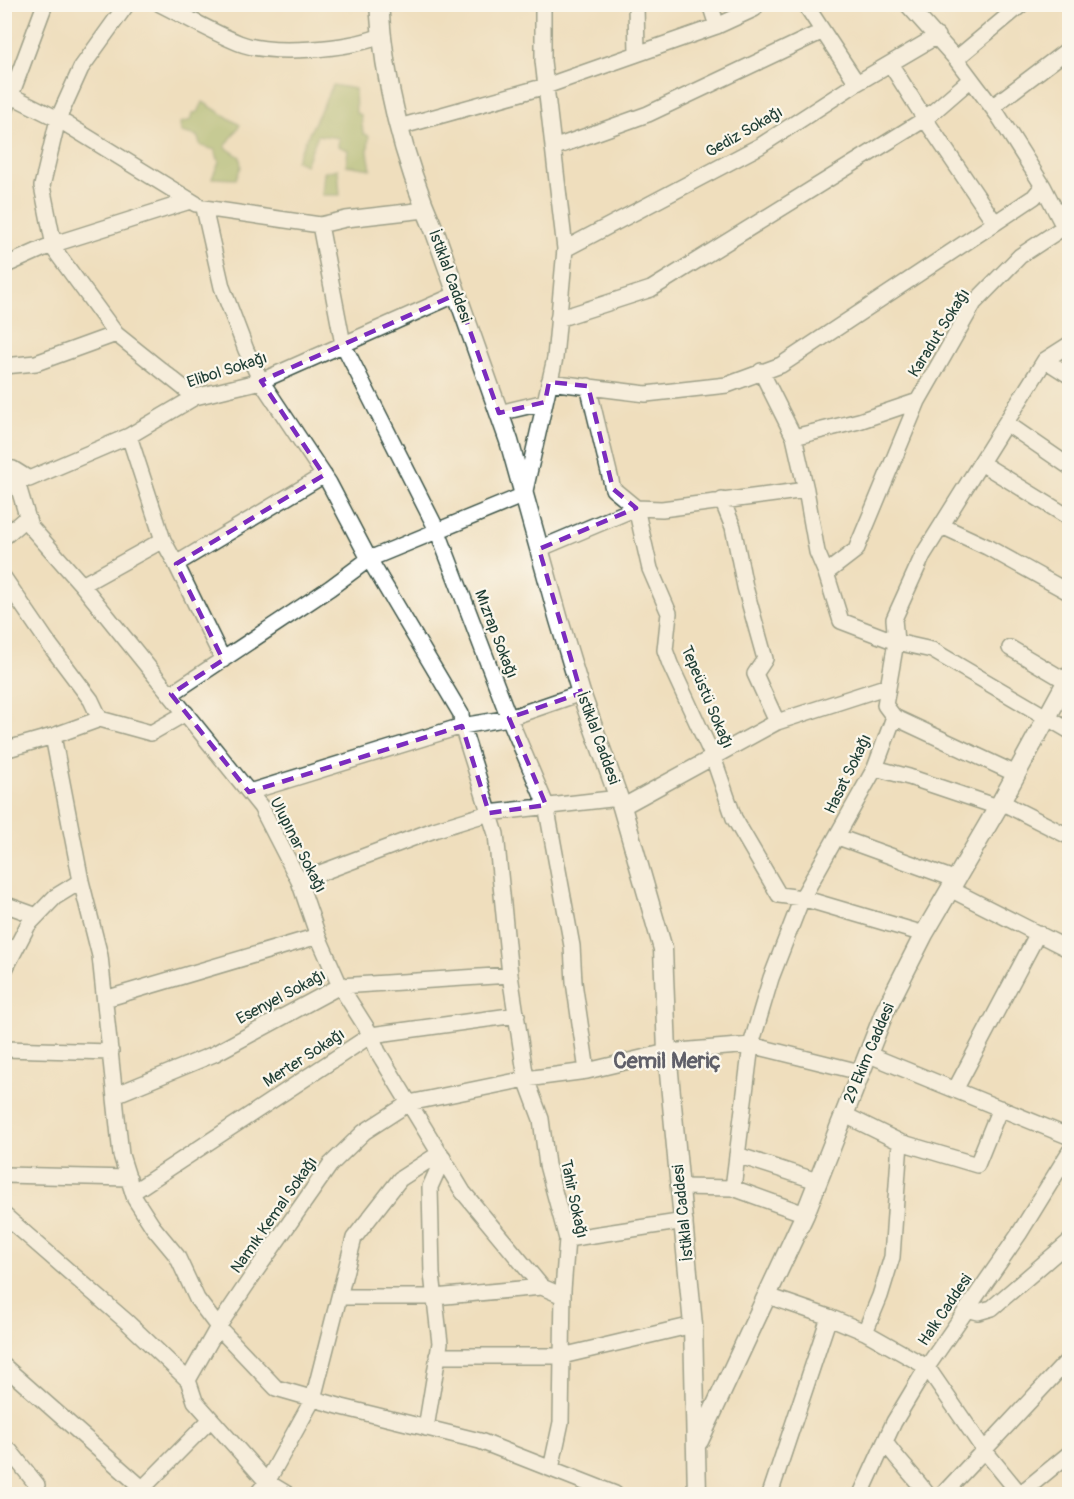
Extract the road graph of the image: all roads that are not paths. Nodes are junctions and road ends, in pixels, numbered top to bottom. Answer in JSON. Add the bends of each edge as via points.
{"nodes":[{"id":1,"x":45,"y":4,"type":"edge"},
{"id":2,"x":127,"y":4,"type":"edge"},
{"id":3,"x":160,"y":4,"type":"edge"},
{"id":4,"x":379,"y":4,"type":"edge"},
{"id":5,"x":543,"y":4,"type":"edge"},
{"id":6,"x":636,"y":4,"type":"edge"},
{"id":7,"x":710,"y":4,"type":"edge"},
{"id":8,"x":804,"y":4,"type":"edge"},
{"id":9,"x":907,"y":4,"type":"edge"},
{"id":10,"x":1022,"y":4,"type":"edge"},
{"id":11,"x":757,"y":6,"type":"edge"},
{"id":12,"x":717,"y":26,"type":"junction"},
{"id":13,"x":821,"y":32,"type":"junction"},
{"id":14,"x":381,"y":36,"type":"junction"},
{"id":15,"x":937,"y":36,"type":"junction"},
{"id":16,"x":1070,"y":48,"type":"edge"},
{"id":17,"x":637,"y":54,"type":"junction"},
{"id":18,"x":956,"y":59,"type":"junction"},
{"id":19,"x":891,"y":65,"type":"junction"},
{"id":20,"x":971,"y":79,"type":"junction"},
{"id":21,"x":857,"y":83,"type":"junction"},
{"id":22,"x":546,"y":86,"type":"junction"},
{"id":23,"x":8,"y":94,"type":"edge"},
{"id":24,"x":992,"y":107,"type":"junction"},
{"id":25,"x":4,"y":114,"type":"edge"},
{"id":26,"x":58,"y":119,"type":"junction"},
{"id":27,"x":925,"y":119,"type":"junction"},
{"id":28,"x":399,"y":127,"type":"junction"},
{"id":29,"x":553,"y":148,"type":"junction"},
{"id":30,"x":1043,"y":186,"type":"junction"},
{"id":31,"x":190,"y":201,"type":"junction"},
{"id":32,"x":204,"y":208,"type":"junction"},
{"id":33,"x":425,"y":210,"type":"junction"},
{"id":34,"x":995,"y":223,"type":"junction"},
{"id":35,"x":320,"y":225,"type":"junction"},
{"id":36,"x":1067,"y":225,"type":"edge"},
{"id":37,"x":51,"y":245,"type":"junction"},
{"id":38,"x":565,"y":249,"type":"junction"},
{"id":39,"x":4,"y":266,"type":"edge"},
{"id":40,"x":457,"y":294,"type":"junction"},
{"id":41,"x":558,"y":319,"type":"junction"},
{"id":42,"x":116,"y":334,"type":"junction"},
{"id":43,"x":343,"y":344,"type":"junction"},
{"id":44,"x":1070,"y":344,"type":"edge"},
{"id":45,"x":1045,"y":360,"type":"junction"},
{"id":46,"x":4,"y":366,"type":"edge"},
{"id":47,"x":761,"y":371,"type":"junction"},
{"id":48,"x":1070,"y":376,"type":"edge"},
{"id":49,"x":261,"y":381,"type":"junction"},
{"id":50,"x":549,"y":382,"type":"junction"},
{"id":51,"x":588,"y":386,"type":"junction"},
{"id":52,"x":195,"y":397,"type":"junction"},
{"id":53,"x":918,"y":401,"type":"junction"},
{"id":54,"x":545,"y":402,"type":"junction"},
{"id":55,"x":499,"y":413,"type":"junction"},
{"id":56,"x":1006,"y":423,"type":"junction"},
{"id":57,"x":129,"y":436,"type":"junction"},
{"id":58,"x":794,"y":437,"type":"junction"},
{"id":59,"x":981,"y":463,"type":"junction"},
{"id":60,"x":1070,"y":467,"type":"edge"},
{"id":61,"x":9,"y":469,"type":"edge"},
{"id":62,"x":324,"y":475,"type":"junction"},
{"id":63,"x":807,"y":490,"type":"junction"},
{"id":64,"x":524,"y":495,"type":"junction"},
{"id":65,"x":722,"y":500,"type":"junction"},
{"id":66,"x":636,"y":508,"type":"junction"},
{"id":67,"x":27,"y":516,"type":"junction"},
{"id":68,"x":1070,"y":518,"type":"edge"},
{"id":69,"x":942,"y":526,"type":"junction"},
{"id":70,"x":438,"y":532,"type":"junction"},
{"id":71,"x":4,"y":537,"type":"edge"},
{"id":72,"x":163,"y":540,"type":"junction"},
{"id":73,"x":539,"y":549,"type":"junction"},
{"id":74,"x":369,"y":559,"type":"junction"},
{"id":75,"x":176,"y":564,"type":"junction"},
{"id":76,"x":826,"y":573,"type":"junction"},
{"id":77,"x":4,"y":578,"type":"edge"},
{"id":78,"x":82,"y":585,"type":"junction"},
{"id":79,"x":1070,"y":593,"type":"edge"},
{"id":80,"x":896,"y":642,"type":"junction"},
{"id":81,"x":1010,"y":648,"type":"dead end"},
{"id":82,"x":223,"y":660,"type":"junction"},
{"id":83,"x":1068,"y":678,"type":"edge"},
{"id":84,"x":888,"y":686,"type":"junction"},
{"id":85,"x":581,"y":693,"type":"junction"},
{"id":86,"x":171,"y":694,"type":"junction"},
{"id":87,"x":186,"y":713,"type":"junction"},
{"id":88,"x":894,"y":717,"type":"junction"},
{"id":89,"x":509,"y":718,"type":"junction"},
{"id":90,"x":1047,"y":718,"type":"junction"},
{"id":91,"x":100,"y":719,"type":"junction"},
{"id":92,"x":777,"y":722,"type":"junction"},
{"id":93,"x":462,"y":726,"type":"junction"},
{"id":94,"x":1070,"y":731,"type":"edge"},
{"id":95,"x":53,"y":736,"type":"junction"},
{"id":96,"x":4,"y":750,"type":"edge"},
{"id":97,"x":713,"y":757,"type":"junction"},
{"id":98,"x":875,"y":768,"type":"junction"},
{"id":99,"x":1016,"y":774,"type":"junction"},
{"id":100,"x":249,"y":792,"type":"junction"},
{"id":101,"x":620,"y":802,"type":"junction"},
{"id":102,"x":999,"y":805,"type":"junction"},
{"id":103,"x":546,"y":806,"type":"junction"},
{"id":104,"x":489,"y":813,"type":"junction"},
{"id":105,"x":838,"y":837,"type":"junction"},
{"id":106,"x":1070,"y":837,"type":"edge"},
{"id":107,"x":299,"y":881,"type":"junction"},
{"id":108,"x":81,"y":882,"type":"junction"},
{"id":109,"x":952,"y":884,"type":"junction"},
{"id":110,"x":802,"y":898,"type":"junction"},
{"id":111,"x":4,"y":904,"type":"edge"},
{"id":112,"x":37,"y":916,"type":"junction"},
{"id":113,"x":1038,"y":933,"type":"junction"},
{"id":114,"x":924,"y":934,"type":"junction"},
{"id":115,"x":318,"y":936,"type":"junction"},
{"id":116,"x":1070,"y":950,"type":"edge"},
{"id":117,"x":4,"y":971,"type":"edge"},
{"id":118,"x":510,"y":975,"type":"junction"},
{"id":119,"x":340,"y":986,"type":"junction"},
{"id":120,"x":105,"y":999,"type":"junction"},
{"id":121,"x":517,"y":1015,"type":"junction"},
{"id":122,"x":371,"y":1035,"type":"junction"},
{"id":123,"x":752,"y":1045,"type":"junction"},
{"id":124,"x":4,"y":1049,"type":"edge"},
{"id":125,"x":111,"y":1052,"type":"junction"},
{"id":126,"x":667,"y":1052,"type":"junction"},
{"id":127,"x":867,"y":1054,"type":"junction"},
{"id":128,"x":587,"y":1071,"type":"junction"},
{"id":129,"x":860,"y":1072,"type":"junction"},
{"id":130,"x":526,"y":1078,"type":"junction"},
{"id":131,"x":955,"y":1090,"type":"junction"},
{"id":132,"x":115,"y":1095,"type":"junction"},
{"id":133,"x":409,"y":1103,"type":"junction"},
{"id":134,"x":1000,"y":1108,"type":"junction"},
{"id":135,"x":843,"y":1114,"type":"junction"},
{"id":136,"x":1070,"y":1137,"type":"edge"},
{"id":137,"x":900,"y":1142,"type":"junction"},
{"id":138,"x":1070,"y":1151,"type":"edge"},
{"id":139,"x":737,"y":1155,"type":"junction"},
{"id":140,"x":441,"y":1156,"type":"junction"},
{"id":141,"x":4,"y":1175,"type":"edge"},
{"id":142,"x":818,"y":1181,"type":"junction"},
{"id":143,"x":131,"y":1185,"type":"junction"},
{"id":144,"x":680,"y":1187,"type":"junction"},
{"id":145,"x":733,"y":1188,"type":"junction"},
{"id":146,"x":805,"y":1214,"type":"junction"},
{"id":147,"x":4,"y":1215,"type":"edge"},
{"id":148,"x":685,"y":1221,"type":"junction"},
{"id":149,"x":567,"y":1239,"type":"junction"},
{"id":150,"x":1070,"y":1241,"type":"edge"},
{"id":151,"x":542,"y":1287,"type":"junction"},
{"id":152,"x":563,"y":1296,"type":"junction"},
{"id":153,"x":768,"y":1296,"type":"junction"},
{"id":154,"x":339,"y":1297,"type":"junction"},
{"id":155,"x":435,"y":1297,"type":"junction"},
{"id":156,"x":968,"y":1309,"type":"junction"},
{"id":157,"x":829,"y":1317,"type":"junction"},
{"id":158,"x":693,"y":1325,"type":"junction"},
{"id":159,"x":218,"y":1327,"type":"junction"},
{"id":160,"x":865,"y":1332,"type":"junction"},
{"id":161,"x":437,"y":1356,"type":"junction"},
{"id":162,"x":562,"y":1356,"type":"junction"},
{"id":163,"x":1070,"y":1358,"type":"edge"},
{"id":164,"x":4,"y":1366,"type":"edge"},
{"id":165,"x":927,"y":1367,"type":"junction"},
{"id":166,"x":188,"y":1380,"type":"junction"},
{"id":167,"x":314,"y":1399,"type":"junction"},
{"id":168,"x":211,"y":1419,"type":"junction"},
{"id":169,"x":426,"y":1428,"type":"junction"},
{"id":170,"x":885,"y":1442,"type":"junction"},
{"id":171,"x":697,"y":1445,"type":"junction"},
{"id":172,"x":4,"y":1448,"type":"edge"},
{"id":173,"x":984,"y":1450,"type":"junction"},
{"id":174,"x":1070,"y":1453,"type":"edge"},
{"id":175,"x":551,"y":1469,"type":"junction"},
{"id":176,"x":267,"y":1482,"type":"junction"},
{"id":177,"x":40,"y":1491,"type":"edge"},
{"id":178,"x":143,"y":1492,"type":"edge"},
{"id":179,"x":257,"y":1494,"type":"edge"},
{"id":180,"x":287,"y":1494,"type":"edge"},
{"id":181,"x":615,"y":1494,"type":"edge"},
{"id":182,"x":697,"y":1494,"type":"edge"},
{"id":183,"x":770,"y":1494,"type":"edge"},
{"id":184,"x":861,"y":1494,"type":"edge"},
{"id":185,"x":927,"y":1494,"type":"edge"},
{"id":186,"x":943,"y":1494,"type":"edge"},
{"id":187,"x":1020,"y":1494,"type":"edge"}],
"edges":[{"from":1,"to":23,"type":"street"},
{"from":2,"to":26,"type":"street","via":[[81,68]]},
{"from":3,"to":14,"type":"street","via":[[241,44],[266,49],[319,49]]},
{"from":4,"to":14,"type":"street","name":"İstiklal Caddesi"},
{"from":5,"to":22,"type":"street"},
{"from":6,"to":17,"type":"street"},
{"from":7,"to":12,"type":"street"},
{"from":8,"to":13,"type":"street"},
{"from":9,"to":15,"type":"street","name":"Karadut Sokağı"},
{"from":10,"to":18,"type":"street"},
{"from":11,"to":12,"type":"street"},
{"from":12,"to":17,"type":"street"},
{"from":13,"to":21,"type":"street"},
{"from":13,"to":29,"type":"street","via":[[648,114]]},
{"from":14,"to":28,"type":"street","name":"İstiklal Caddesi"},
{"from":15,"to":18,"type":"street","name":"Karadut Sokağı"},
{"from":15,"to":19,"type":"street","name":"Gediz Sokağı"},
{"from":16,"to":24,"type":"street"},
{"from":17,"to":22,"type":"street"},
{"from":18,"to":20,"type":"street","name":"Karadut Sokağı"},
{"from":19,"to":21,"type":"street","name":"Gediz Sokağı"},
{"from":19,"to":27,"type":"street"},
{"from":20,"to":24,"type":"street","name":"Karadut Sokağı"},
{"from":20,"to":27,"type":"street"},
{"from":21,"to":38,"type":"street","name":"Gediz Sokağı","via":[[760,146]]},
{"from":22,"to":28,"type":"street"},
{"from":22,"to":29,"type":"street"},
{"from":23,"to":25,"type":"street"},
{"from":23,"to":26,"type":"street"},
{"from":24,"to":30,"type":"street","name":"Karadut Sokağı"},
{"from":26,"to":31,"type":"street"},
{"from":26,"to":37,"type":"street","via":[[42,186]]},
{"from":27,"to":34,"type":"street"},
{"from":27,"to":41,"type":"street","via":[[651,289]]},
{"from":28,"to":33,"type":"street","name":"İstiklal Caddesi"},
{"from":29,"to":38,"type":"street"},
{"from":30,"to":34,"type":"street","via":[[1034,197]]},
{"from":30,"to":36,"type":"street","name":"Karadut Sokağı"},
{"from":31,"to":32,"type":"street"},
{"from":31,"to":37,"type":"street"},
{"from":32,"to":35,"type":"street"},
{"from":32,"to":49,"type":"street","name":"Tahir Sokağı","via":[[222,287]]},
{"from":33,"to":35,"type":"street"},
{"from":33,"to":40,"type":"street","name":"İstiklal Caddesi"},
{"from":34,"to":47,"type":"street","via":[[781,365]]},
{"from":35,"to":43,"type":"street","name":"Mızrap Sokağı"},
{"from":36,"to":53,"type":"street","name":"Karadut Sokağı","via":[[1020,256],[974,303]]},
{"from":37,"to":39,"type":"street"},
{"from":37,"to":42,"type":"street"},
{"from":38,"to":41,"type":"street"},
{"from":40,"to":43,"type":"street","name":"Elibol Sokağı"},
{"from":40,"to":55,"type":"street","name":"İstiklal Caddesi"},
{"from":41,"to":50,"type":"street"},
{"from":42,"to":46,"type":"street","via":[[36,363]]},
{"from":42,"to":52,"type":"street"},
{"from":43,"to":49,"type":"street","name":"Elibol Sokağı"},
{"from":43,"to":70,"type":"street","name":"Mızrap Sokağı"},
{"from":44,"to":45,"type":"street"},
{"from":45,"to":48,"type":"street"},
{"from":45,"to":56,"type":"street"},
{"from":47,"to":51,"type":"street","via":[[727,385],[646,394]]},
{"from":47,"to":58,"type":"street"},
{"from":49,"to":52,"type":"street","name":"Elibol Sokağı"},
{"from":49,"to":62,"type":"street","name":"Tahir Sokağı"},
{"from":50,"to":51,"type":"street"},
{"from":50,"to":54,"type":"street"},
{"from":51,"to":66,"type":"street","via":[[613,489]]},
{"from":52,"to":57,"type":"street","name":"Elibol Sokağı"},
{"from":53,"to":58,"type":"street","name":"Karadut Sokağı","via":[[859,422]]},
{"from":53,"to":76,"type":"street","via":[[856,550]]},
{"from":54,"to":55,"type":"street"},
{"from":54,"to":64,"type":"street"},
{"from":55,"to":64,"type":"street","name":"İstiklal Caddesi"},
{"from":56,"to":59,"type":"street"},
{"from":56,"to":60,"type":"street"},
{"from":57,"to":61,"type":"street","name":"Elibol Sokağı","via":[[29,479]]},
{"from":57,"to":72,"type":"street"},
{"from":58,"to":63,"type":"street"},
{"from":59,"to":68,"type":"street"},
{"from":59,"to":69,"type":"street"},
{"from":61,"to":67,"type":"street","name":"Ulupınar Sokağı"},
{"from":62,"to":74,"type":"street","name":"Tahir Sokağı"},
{"from":62,"to":75,"type":"street"},
{"from":63,"to":65,"type":"street"},
{"from":63,"to":76,"type":"street","via":[[817,552]]},
{"from":64,"to":70,"type":"street"},
{"from":64,"to":73,"type":"street","name":"İstiklal Caddesi"},
{"from":65,"to":66,"type":"street","via":[[662,509]]},
{"from":65,"to":92,"type":"street","via":[[765,659],[755,674]]},
{"from":66,"to":73,"type":"street"},
{"from":66,"to":97,"type":"street","name":"Tepeüstü Sokağı","via":[[650,569],[669,613],[665,650]]},
{"from":67,"to":71,"type":"street"},
{"from":67,"to":78,"type":"street","name":"Ulupınar Sokağı","via":[[30,526]]},
{"from":69,"to":79,"type":"street"},
{"from":69,"to":80,"type":"street","via":[[923,555],[894,619]]},
{"from":70,"to":74,"type":"street"},
{"from":70,"to":89,"type":"street","name":"Mızrap Sokağı"},
{"from":72,"to":75,"type":"street"},
{"from":72,"to":78,"type":"street"},
{"from":73,"to":85,"type":"street","name":"İstiklal Caddesi"},
{"from":74,"to":82,"type":"street"},
{"from":74,"to":93,"type":"street","name":"Tahir Sokağı","via":[[460,714]]},
{"from":75,"to":82,"type":"street"},
{"from":76,"to":80,"type":"street","via":[[841,621]]},
{"from":77,"to":91,"type":"street","via":[[91,700]]},
{"from":78,"to":86,"type":"street","name":"Ulupınar Sokağı"},
{"from":80,"to":84,"type":"street"},
{"from":80,"to":90,"type":"street","via":[[932,651]]},
{"from":81,"to":83,"type":"street"},
{"from":82,"to":86,"type":"street"},
{"from":83,"to":90,"type":"street","name":"29 Ekim Caddesi"},
{"from":84,"to":88,"type":"street","via":[[885,705]]},
{"from":84,"to":92,"type":"street"},
{"from":85,"to":89,"type":"street"},
{"from":85,"to":101,"type":"street","name":"İstiklal Caddesi"},
{"from":86,"to":87,"type":"street","name":"Ulupınar Sokağı"},
{"from":87,"to":91,"type":"street","via":[[151,733]]},
{"from":87,"to":100,"type":"street","name":"Ulupınar Sokağı"},
{"from":88,"to":98,"type":"street","name":"Hasat Sokağı"},
{"from":88,"to":99,"type":"street"},
{"from":89,"to":93,"type":"street"},
{"from":89,"to":103,"type":"street","name":"Mızrap Sokağı"},
{"from":90,"to":94,"type":"street"},
{"from":90,"to":99,"type":"street","name":"29 Ekim Caddesi"},
{"from":91,"to":95,"type":"street"},
{"from":92,"to":97,"type":"street"},
{"from":93,"to":100,"type":"street"},
{"from":93,"to":104,"type":"street","name":"Tahir Sokağı"},
{"from":95,"to":96,"type":"street"},
{"from":95,"to":108,"type":"street"},
{"from":97,"to":101,"type":"street"},
{"from":97,"to":110,"type":"street","name":"Tepeüstü Sokağı","via":[[734,818],[779,895]]},
{"from":98,"to":102,"type":"street"},
{"from":98,"to":105,"type":"street","name":"Hasat Sokağı"},
{"from":99,"to":102,"type":"street","name":"29 Ekim Caddesi"},
{"from":100,"to":107,"type":"street","name":"Ulupınar Sokağı","via":[[261,807]]},
{"from":101,"to":103,"type":"street"},
{"from":101,"to":126,"type":"street","name":"İstiklal Caddesi","via":[[663,949]]},
{"from":102,"to":106,"type":"street"},
{"from":102,"to":109,"type":"street","name":"29 Ekim Caddesi"},
{"from":103,"to":104,"type":"street"},
{"from":103,"to":128,"type":"street","name":"Mızrap Sokağı","via":[[572,946]]},
{"from":104,"to":107,"type":"street"},
{"from":104,"to":118,"type":"street","name":"Tahir Sokağı","via":[[496,834]]},
{"from":105,"to":109,"type":"street"},
{"from":105,"to":110,"type":"street","name":"Hasat Sokağı"},
{"from":107,"to":115,"type":"street","name":"Ulupınar Sokağı"},
{"from":108,"to":112,"type":"street","via":[[55,897]]},
{"from":108,"to":120,"type":"street","via":[[100,956]]},
{"from":109,"to":113,"type":"street"},
{"from":109,"to":114,"type":"street","name":"29 Ekim Caddesi"},
{"from":110,"to":114,"type":"street"},
{"from":110,"to":123,"type":"street","name":"Hasat Sokağı","via":[[771,978]]},
{"from":111,"to":112,"type":"street"},
{"from":112,"to":117,"type":"street","via":[[28,925]]},
{"from":113,"to":116,"type":"street"},
{"from":113,"to":131,"type":"street"},
{"from":114,"to":127,"type":"street","name":"29 Ekim Caddesi"},
{"from":115,"to":119,"type":"street","name":"Ulupınar Sokağı"},
{"from":115,"to":120,"type":"street"},
{"from":118,"to":119,"type":"street","name":"Esenyel Sokağı"},
{"from":118,"to":121,"type":"street","name":"Tahir Sokağı"},
{"from":119,"to":122,"type":"street","name":"Ulupınar Sokağı"},
{"from":119,"to":132,"type":"street","name":"Esenyel Sokağı","via":[[214,1054]]},
{"from":120,"to":125,"type":"street"},
{"from":121,"to":122,"type":"street","name":"Merter Sokağı"},
{"from":121,"to":130,"type":"street","name":"Tahir Sokağı"},
{"from":122,"to":133,"type":"street","name":"Ulupınar Sokağı"},
{"from":122,"to":143,"type":"street","name":"Merter Sokağı"},
{"from":123,"to":126,"type":"street","name":"Namık Kemal Sokağı"},
{"from":123,"to":129,"type":"street","name":"Namık Kemal Sokağı"},
{"from":123,"to":139,"type":"street","name":"Hasat Sokağı"},
{"from":124,"to":125,"type":"street"},
{"from":125,"to":132,"type":"street"},
{"from":126,"to":128,"type":"street","name":"Namık Kemal Sokağı"},
{"from":126,"to":144,"type":"street","name":"İstiklal Caddesi"},
{"from":127,"to":129,"type":"street","name":"29 Ekim Caddesi"},
{"from":127,"to":131,"type":"street"},
{"from":128,"to":130,"type":"street","name":"Namık Kemal Sokağı"},
{"from":129,"to":135,"type":"street","name":"29 Ekim Caddesi"},
{"from":130,"to":133,"type":"street","name":"Namık Kemal Sokağı"},
{"from":130,"to":149,"type":"street","name":"Tahir Sokağı","via":[[541,1119],[547,1165]]},
{"from":131,"to":134,"type":"street"},
{"from":132,"to":143,"type":"street","via":[[122,1155]]},
{"from":133,"to":140,"type":"street","name":"Ulupınar Sokağı"},
{"from":133,"to":159,"type":"street","name":"Namık Kemal Sokağı","via":[[364,1132],[330,1165]]},
{"from":134,"to":136,"type":"street"},
{"from":134,"to":137,"type":"street","via":[[977,1166]]},
{"from":135,"to":137,"type":"street"},
{"from":135,"to":142,"type":"street","name":"29 Ekim Caddesi"},
{"from":137,"to":160,"type":"street","via":[[892,1257]]},
{"from":138,"to":156,"type":"street","name":"Halk Caddesi"},
{"from":139,"to":142,"type":"street"},
{"from":139,"to":145,"type":"street","name":"Hasat Sokağı"},
{"from":140,"to":151,"type":"street","name":"Ulupınar Sokağı","via":[[463,1192]]},
{"from":140,"to":154,"type":"street","via":[[400,1179],[354,1238]]},
{"from":140,"to":155,"type":"street","via":[[430,1187]]},
{"from":141,"to":143,"type":"street"},
{"from":142,"to":146,"type":"street","name":"29 Ekim Caddesi"},
{"from":143,"to":159,"type":"street","via":[[153,1227],[177,1256],[196,1299]]},
{"from":144,"to":145,"type":"street"},
{"from":144,"to":148,"type":"street","name":"İstiklal Caddesi"},
{"from":145,"to":146,"type":"street"},
{"from":146,"to":153,"type":"street","name":"29 Ekim Caddesi"},
{"from":147,"to":166,"type":"street"},
{"from":148,"to":149,"type":"street"},
{"from":148,"to":158,"type":"street","name":"İstiklal Caddesi"},
{"from":149,"to":152,"type":"street","name":"Tahir Sokağı"},
{"from":150,"to":156,"type":"street","via":[[992,1308],[978,1312]]},
{"from":151,"to":152,"type":"street"},
{"from":151,"to":155,"type":"street"},
{"from":152,"to":162,"type":"street","name":"Tahir Sokağı"},
{"from":153,"to":157,"type":"street"},
{"from":153,"to":171,"type":"street","name":"29 Ekim Caddesi"},
{"from":154,"to":155,"type":"street"},
{"from":154,"to":167,"type":"street"},
{"from":155,"to":161,"type":"street","via":[[440,1343]]},
{"from":156,"to":165,"type":"street","name":"Halk Caddesi"},
{"from":157,"to":160,"type":"street"},
{"from":157,"to":183,"type":"street"},
{"from":158,"to":162,"type":"street"},
{"from":158,"to":171,"type":"street","name":"İstiklal Caddesi"},
{"from":159,"to":166,"type":"street","name":"Namık Kemal Sokağı"},
{"from":159,"to":167,"type":"street","via":[[276,1388]]},
{"from":160,"to":165,"type":"street"},
{"from":161,"to":162,"type":"street"},
{"from":161,"to":169,"type":"street"},
{"from":162,"to":175,"type":"street","name":"Tahir Sokağı","via":[[561,1422]]},
{"from":163,"to":173,"type":"street"},
{"from":164,"to":178,"type":"street"},
{"from":165,"to":170,"type":"street","name":"Halk Caddesi"},
{"from":165,"to":173,"type":"street"},
{"from":166,"to":168,"type":"street","via":[[195,1401]]},
{"from":167,"to":169,"type":"street"},
{"from":167,"to":176,"type":"street"},
{"from":168,"to":176,"type":"street"},
{"from":168,"to":178,"type":"street"},
{"from":169,"to":175,"type":"street","via":[[480,1441]]},
{"from":170,"to":184,"type":"street","name":"Halk Caddesi"},
{"from":170,"to":185,"type":"street"},
{"from":171,"to":182,"type":"street","name":"İstiklal Caddesi"},
{"from":172,"to":177,"type":"street"},
{"from":173,"to":186,"type":"street"},
{"from":173,"to":187,"type":"street"},
{"from":174,"to":187,"type":"street"},
{"from":175,"to":181,"type":"street"},
{"from":176,"to":179,"type":"street"},
{"from":176,"to":180,"type":"street"}]}
